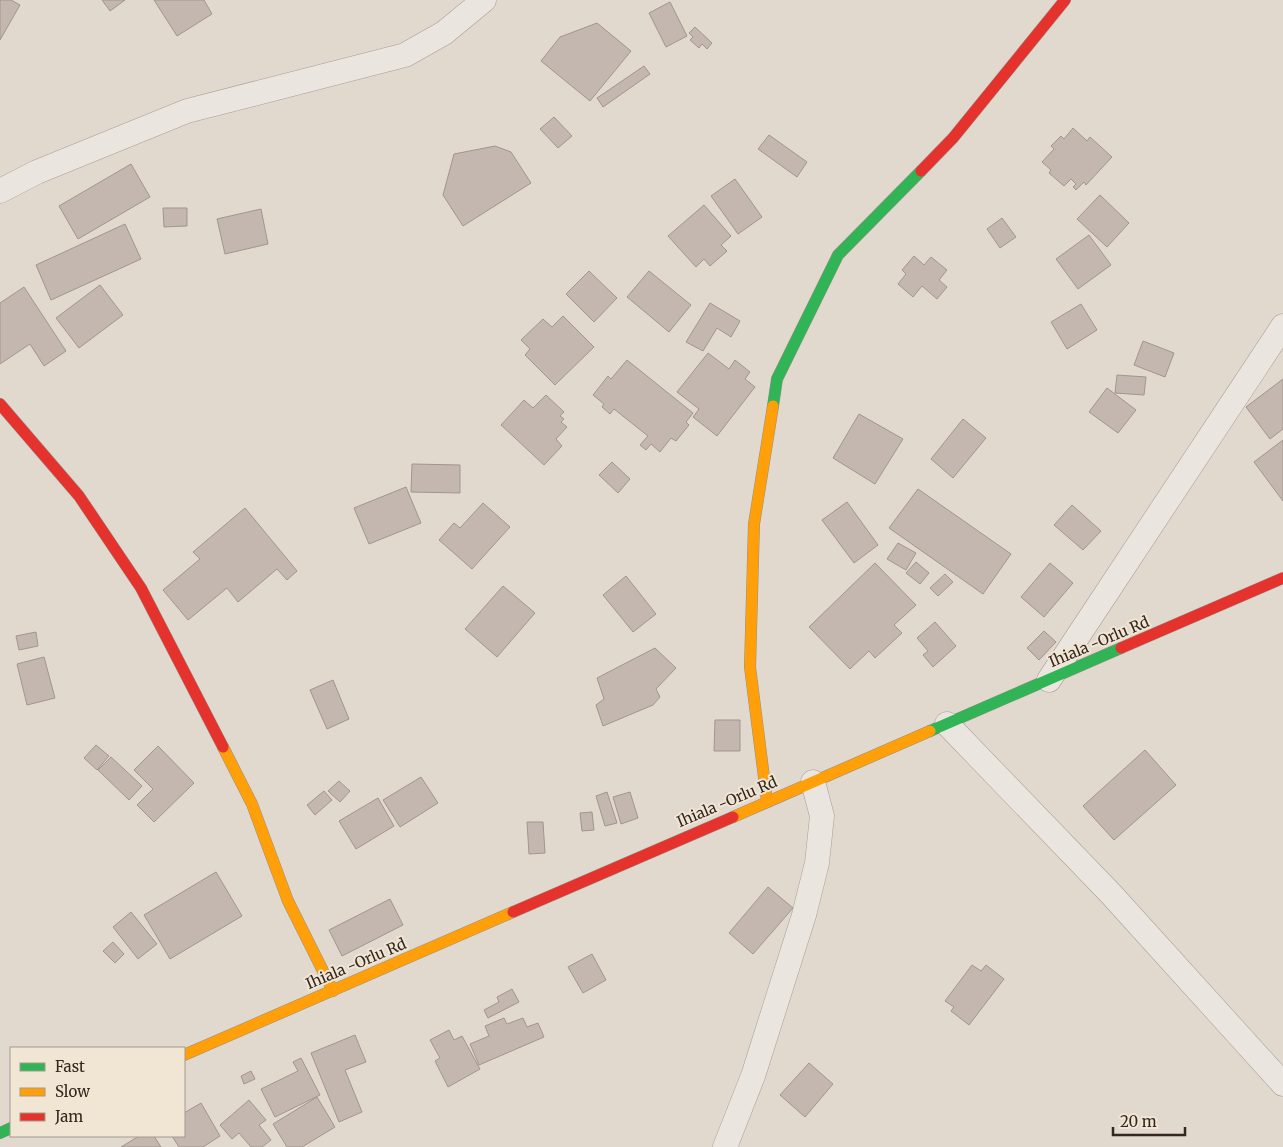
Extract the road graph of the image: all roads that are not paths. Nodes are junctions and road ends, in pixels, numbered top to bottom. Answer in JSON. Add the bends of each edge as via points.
{"nodes":[{"id":1,"x":484,"y":0,"type":"edge"},
{"id":2,"x":1065,"y":0,"type":"edge"},
{"id":3,"x":0,"y":191,"type":"edge"},
{"id":4,"x":1283,"y":326,"type":"edge"},
{"id":5,"x":0,"y":404,"type":"edge"},
{"id":6,"x":1283,"y":578,"type":"edge"},
{"id":7,"x":1049,"y":680,"type":"junction"},
{"id":8,"x":947,"y":724,"type":"junction"},
{"id":9,"x":813,"y":782,"type":"junction"},
{"id":10,"x":767,"y":801,"type":"junction"},
{"id":11,"x":333,"y":991,"type":"junction"},
{"id":12,"x":185,"y":1055,"type":"edge"},
{"id":13,"x":1283,"y":1084,"type":"edge"},
{"id":14,"x":725,"y":1147,"type":"edge"}],
"edges":[{"from":1,"to":3,"type":"street","via":[[444,33],[404,55],[187,111],[37,172]]},
{"from":2,"to":10,"type":"street","via":[[953,138],[838,255],[776,379],[754,524],[750,667]]},
{"from":4,"to":7,"type":"street"},
{"from":5,"to":11,"type":"street","via":[[79,496],[141,588],[252,804],[288,901]]},
{"from":6,"to":7,"type":"street","name":"Ihiala -Orlu Rd"},
{"from":7,"to":8,"type":"street","name":"Ihiala -Orlu Rd"},
{"from":8,"to":9,"type":"street","name":"Ihiala -Orlu Rd"},
{"from":8,"to":13,"type":"street","via":[[1111,894]]},
{"from":9,"to":10,"type":"street","name":"Ihiala -Orlu Rd"},
{"from":9,"to":14,"type":"street","via":[[822,816],[817,863],[753,1076]]},
{"from":10,"to":11,"type":"street","name":"Ihiala -Orlu Rd"},
{"from":11,"to":12,"type":"street","name":"Ihiala -Orlu Rd"}]}
